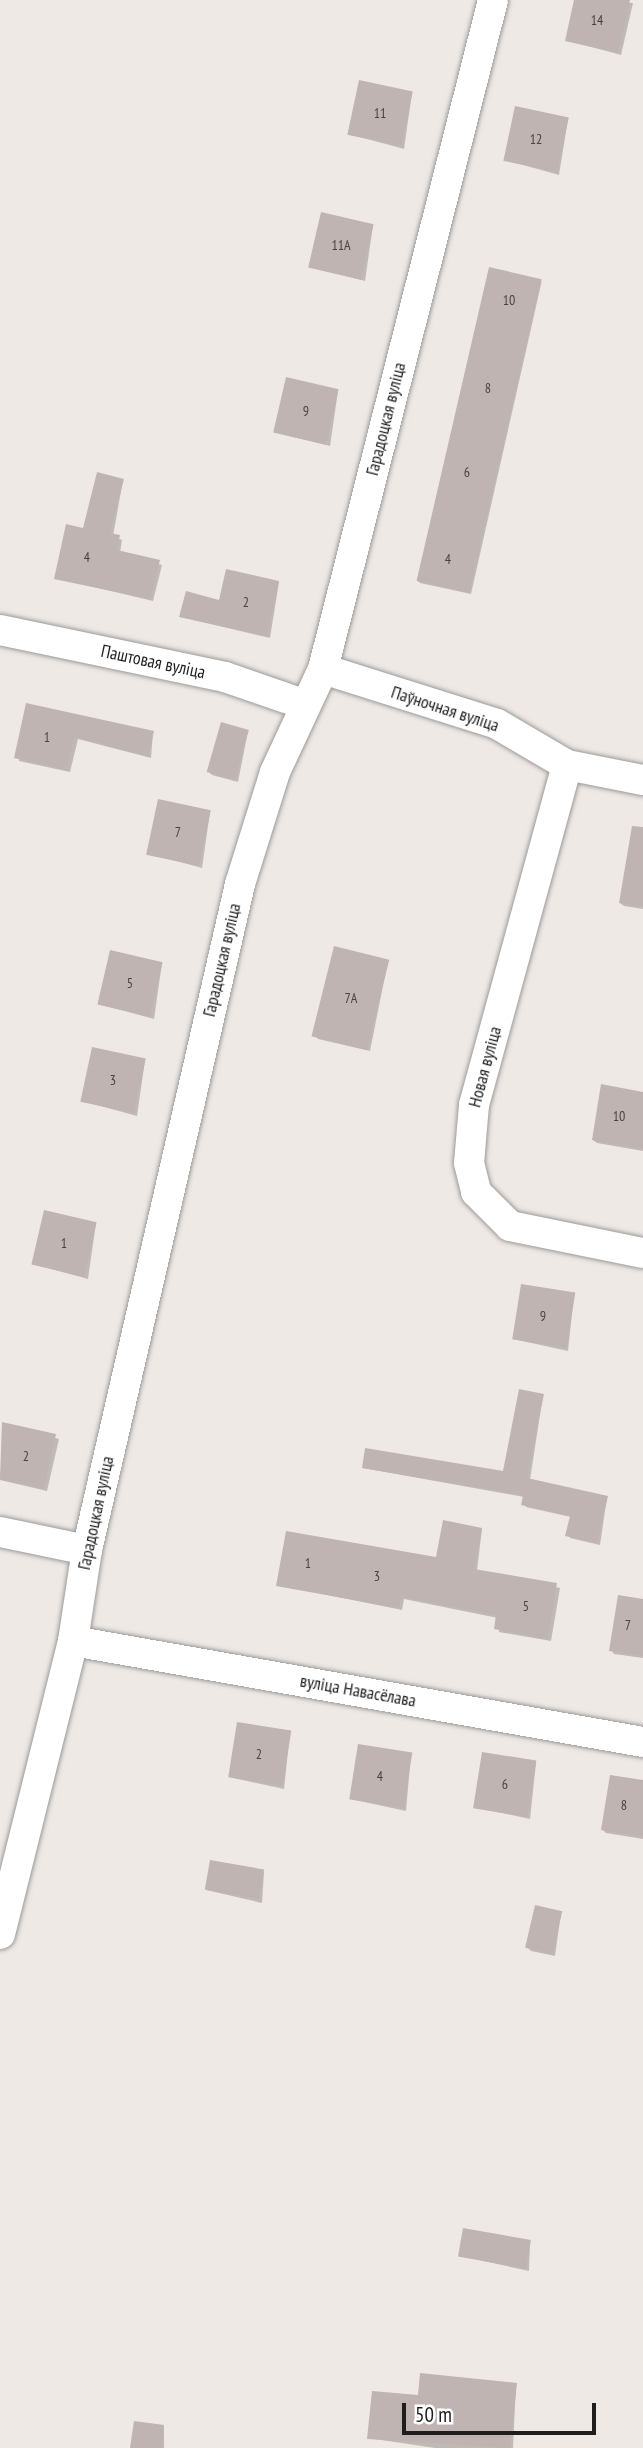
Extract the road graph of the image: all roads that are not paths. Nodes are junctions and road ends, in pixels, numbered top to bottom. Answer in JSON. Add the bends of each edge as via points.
{"nodes":[{"id":1,"x":493,"y":0,"type":"edge"},
{"id":2,"x":0,"y":630,"type":"edge"},
{"id":3,"x":323,"y":669,"type":"junction"},
{"id":4,"x":303,"y":704,"type":"junction"},
{"id":5,"x":567,"y":765,"type":"junction"},
{"id":6,"x":643,"y":780,"type":"edge"},
{"id":7,"x":643,"y":1253,"type":"edge"},
{"id":8,"x":0,"y":1532,"type":"edge"},
{"id":9,"x":87,"y":1550,"type":"junction"},
{"id":10,"x":73,"y":1641,"type":"junction"},
{"id":11,"x":643,"y":1742,"type":"edge"},
{"id":12,"x":0,"y":1934,"type":"edge"}],
"edges":[{"from":1,"to":3,"type":"street","name":"Гарадоцкая вуліца"},
{"from":2,"to":4,"type":"street","name":"Паштовая вуліца","via":[[225,677]]},
{"from":3,"to":4,"type":"street","name":"Гарадоцкая вуліца"},
{"from":3,"to":5,"type":"street","name":"Паўночная вуліца","via":[[498,724]]},
{"from":4,"to":9,"type":"street","name":"Гарадоцкая вуліца","via":[[240,884]]},
{"from":5,"to":6,"type":"street","name":"Паўночная вуліца"},
{"from":5,"to":7,"type":"street","name":"Новая вуліца","via":[[474,1105],[469,1163],[476,1192],[510,1226]]},
{"from":8,"to":9,"type":"street"},
{"from":9,"to":10,"type":"street","name":"Гарадоцкая вуліца"},
{"from":10,"to":11,"type":"street","name":"вуліца Навасёлава"},
{"from":10,"to":12,"type":"street","name":"Гарадоцкая вуліца"}]}
